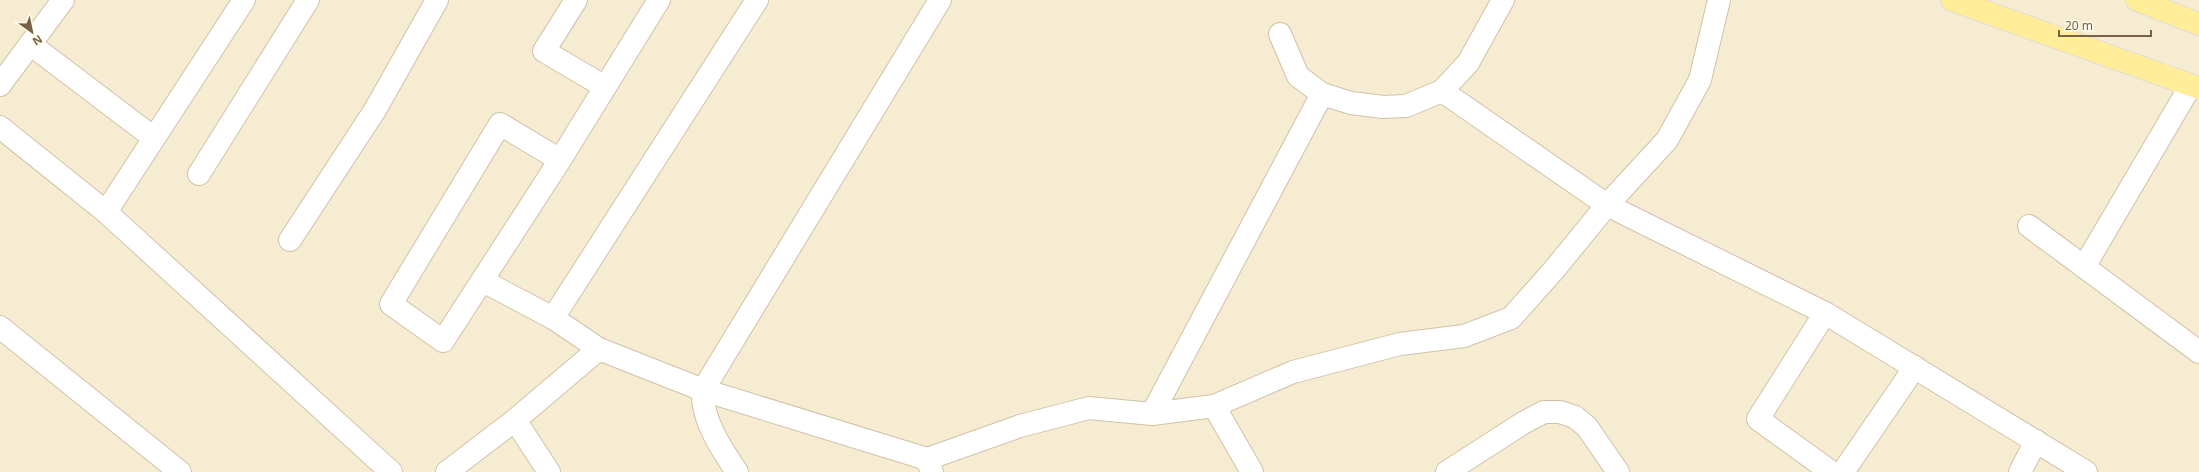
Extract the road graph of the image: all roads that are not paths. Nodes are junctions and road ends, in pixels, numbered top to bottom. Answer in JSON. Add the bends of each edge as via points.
{"nodes":[{"id":1,"x":63,"y":0,"type":"edge"},
{"id":2,"x":244,"y":0,"type":"edge"},
{"id":3,"x":308,"y":0,"type":"edge"},
{"id":4,"x":437,"y":0,"type":"edge"},
{"id":5,"x":576,"y":0,"type":"edge"},
{"id":6,"x":659,"y":0,"type":"edge"},
{"id":7,"x":757,"y":0,"type":"edge"},
{"id":8,"x":940,"y":0,"type":"edge"},
{"id":9,"x":1503,"y":0,"type":"edge"},
{"id":10,"x":1719,"y":0,"type":"edge"},
{"id":11,"x":1952,"y":0,"type":"edge"},
{"id":12,"x":2137,"y":0,"type":"edge"},
{"id":13,"x":2199,"y":24,"type":"edge"},
{"id":14,"x":1280,"y":34,"type":"dead end"},
{"id":15,"x":30,"y":44,"type":"junction"},
{"id":16,"x":0,"y":85,"type":"edge"},
{"id":17,"x":605,"y":87,"type":"junction"},
{"id":18,"x":2195,"y":87,"type":"edge"},
{"id":19,"x":1442,"y":91,"type":"junction"},
{"id":20,"x":1322,"y":94,"type":"junction"},
{"id":21,"x":0,"y":127,"type":"edge"},
{"id":22,"x":154,"y":138,"type":"junction"},
{"id":23,"x":560,"y":160,"type":"junction"},
{"id":24,"x":199,"y":174,"type":"dead end"},
{"id":25,"x":1607,"y":205,"type":"junction"},
{"id":26,"x":106,"y":212,"type":"junction"},
{"id":27,"x":2029,"y":226,"type":"dead end"},
{"id":28,"x":290,"y":240,"type":"dead end"},
{"id":29,"x":2084,"y":266,"type":"junction"},
{"id":30,"x":483,"y":281,"type":"junction"},
{"id":31,"x":1825,"y":313,"type":"junction"},
{"id":32,"x":553,"y":318,"type":"junction"},
{"id":33,"x":0,"y":327,"type":"edge"},
{"id":34,"x":599,"y":349,"type":"junction"},
{"id":35,"x":2199,"y":352,"type":"edge"},
{"id":36,"x":1915,"y":367,"type":"junction"},
{"id":37,"x":703,"y":390,"type":"junction"},
{"id":38,"x":1214,"y":406,"type":"junction"},
{"id":39,"x":1152,"y":414,"type":"junction"},
{"id":40,"x":515,"y":420,"type":"junction"},
{"id":41,"x":2036,"y":441,"type":"junction"},
{"id":42,"x":930,"y":465,"type":"edge"},
{"id":43,"x":180,"y":472,"type":"edge"},
{"id":44,"x":391,"y":472,"type":"edge"},
{"id":45,"x":447,"y":472,"type":"edge"},
{"id":46,"x":549,"y":472,"type":"edge"},
{"id":47,"x":737,"y":472,"type":"edge"},
{"id":48,"x":1252,"y":472,"type":"edge"},
{"id":49,"x":1447,"y":472,"type":"edge"},
{"id":50,"x":1618,"y":472,"type":"edge"},
{"id":51,"x":1831,"y":472,"type":"edge"},
{"id":52,"x":1843,"y":472,"type":"edge"},
{"id":53,"x":2020,"y":472,"type":"edge"},
{"id":54,"x":2086,"y":472,"type":"edge"}],
"edges":[{"from":1,"to":15,"type":"street"},
{"from":2,"to":22,"type":"street"},
{"from":3,"to":24,"type":"street"},
{"from":4,"to":28,"type":"street","via":[[375,110]]},
{"from":5,"to":17,"type":"street","via":[[544,51]]},
{"from":6,"to":17,"type":"street"},
{"from":7,"to":32,"type":"street"},
{"from":8,"to":37,"type":"street"},
{"from":9,"to":19,"type":"street","via":[[1468,63]]},
{"from":10,"to":25,"type":"street","via":[[1700,80],[1667,140]]},
{"from":11,"to":18,"type":"main road"},
{"from":12,"to":13,"type":"main road"},
{"from":14,"to":20,"type":"street","via":[[1298,76]]},
{"from":15,"to":16,"type":"street"},
{"from":15,"to":22,"type":"street"},
{"from":17,"to":23,"type":"street"},
{"from":18,"to":29,"type":"street"},
{"from":19,"to":20,"type":"street","via":[[1406,106],[1383,107],[1351,104]]},
{"from":19,"to":25,"type":"street"},
{"from":20,"to":39,"type":"street"},
{"from":21,"to":26,"type":"street"},
{"from":22,"to":26,"type":"street"},
{"from":23,"to":30,"type":"street"},
{"from":23,"to":30,"type":"street","via":[[500,124],[391,304],[443,341]]},
{"from":25,"to":31,"type":"street"},
{"from":25,"to":38,"type":"street","via":[[1511,318],[1464,336],[1400,344],[1293,372]]},
{"from":26,"to":44,"type":"street"},
{"from":27,"to":29,"type":"street"},
{"from":29,"to":35,"type":"street"},
{"from":30,"to":32,"type":"street"},
{"from":31,"to":36,"type":"street"},
{"from":31,"to":51,"type":"street","via":[[1758,419]]},
{"from":32,"to":34,"type":"street"},
{"from":33,"to":43,"type":"street"},
{"from":34,"to":37,"type":"street"},
{"from":34,"to":40,"type":"street"},
{"from":36,"to":41,"type":"street"},
{"from":36,"to":52,"type":"street"},
{"from":37,"to":42,"type":"street"},
{"from":37,"to":47,"type":"street","via":[[702,402],[706,418]]},
{"from":38,"to":39,"type":"street"},
{"from":38,"to":48,"type":"street"},
{"from":39,"to":42,"type":"street","via":[[1089,408],[1020,426]]},
{"from":40,"to":45,"type":"street"},
{"from":40,"to":46,"type":"street"},
{"from":41,"to":53,"type":"street"},
{"from":41,"to":54,"type":"street"},
{"from":49,"to":50,"type":"street","via":[[1523,423],[1544,412],[1560,412],[1576,417],[1587,427]]}]}
